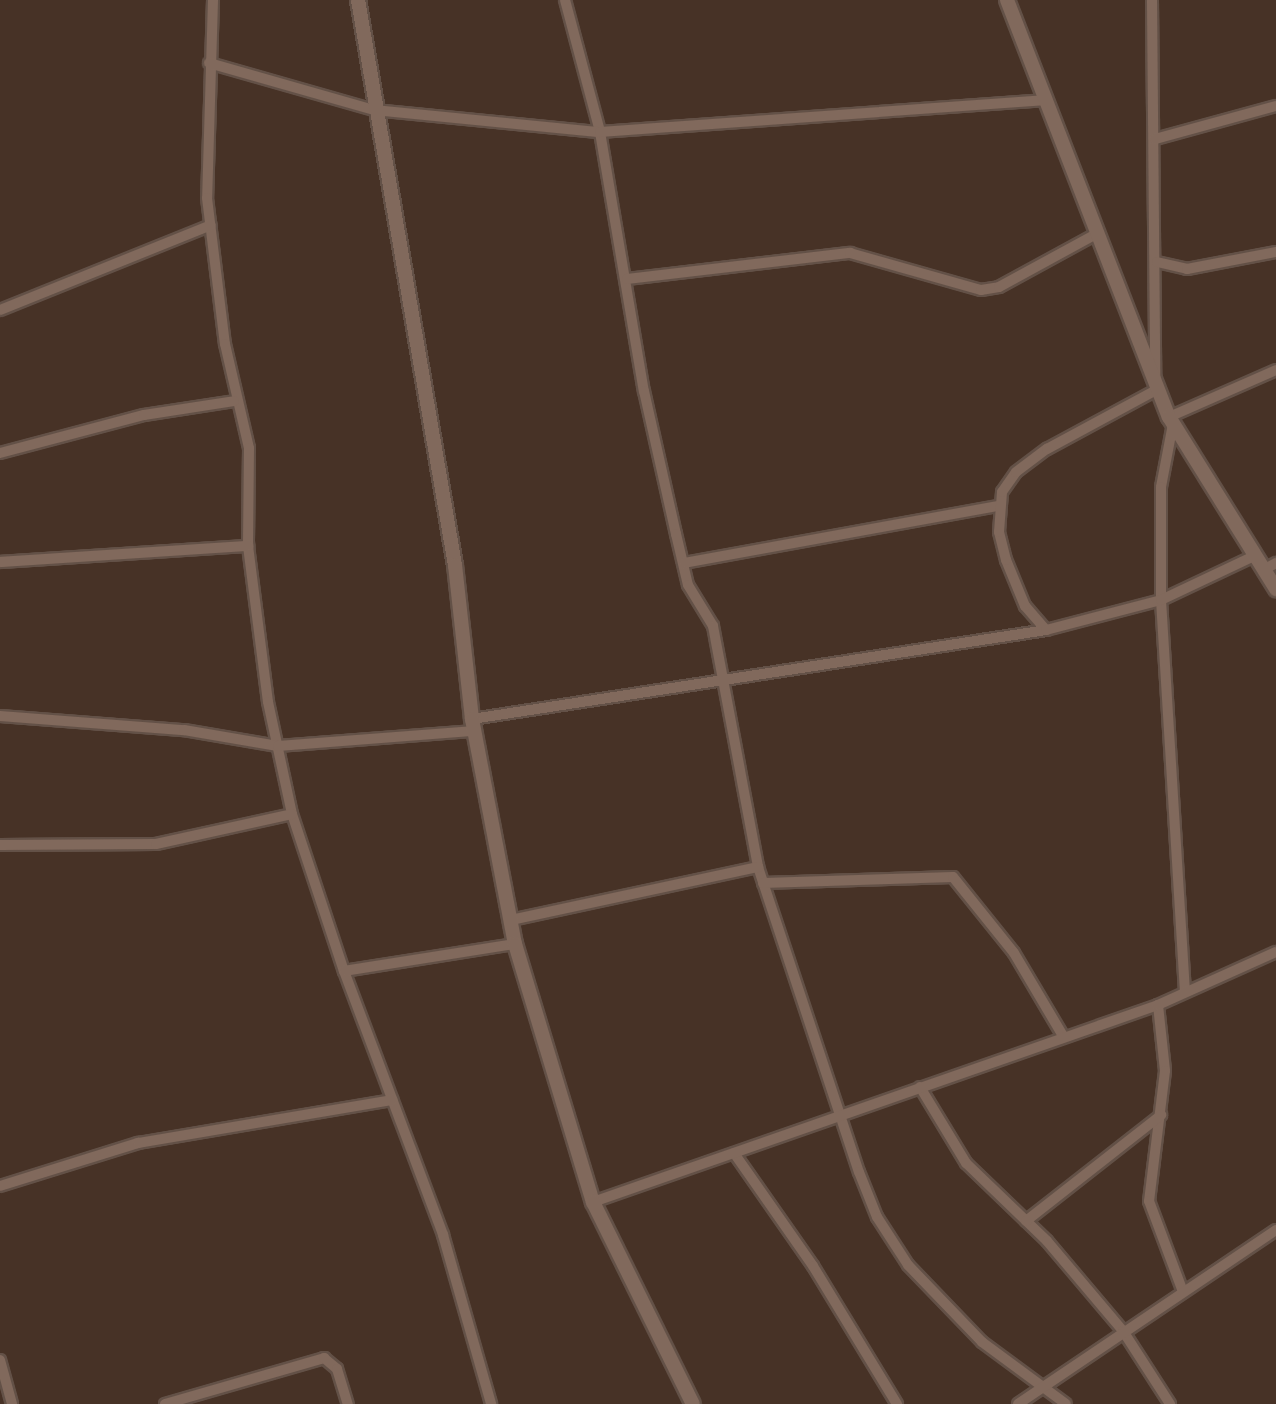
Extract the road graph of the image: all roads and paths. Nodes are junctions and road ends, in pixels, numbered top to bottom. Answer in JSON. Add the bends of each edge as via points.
{"nodes":[{"id":1,"x":213,"y":0,"type":"edge"},
{"id":2,"x":358,"y":0,"type":"edge"},
{"id":3,"x":565,"y":0,"type":"edge"},
{"id":4,"x":1007,"y":0,"type":"edge"},
{"id":5,"x":1152,"y":0,"type":"edge"},
{"id":6,"x":209,"y":63,"type":"junction"},
{"id":7,"x":1047,"y":100,"type":"junction"},
{"id":8,"x":1276,"y":106,"type":"edge"},
{"id":9,"x":374,"y":110,"type":"junction"},
{"id":10,"x":600,"y":132,"type":"junction"},
{"id":11,"x":1155,"y":139,"type":"junction"},
{"id":12,"x":211,"y":225,"type":"junction"},
{"id":13,"x":1098,"y":233,"type":"junction"},
{"id":14,"x":1276,"y":252,"type":"edge"},
{"id":15,"x":1157,"y":262,"type":"junction"},
{"id":16,"x":627,"y":279,"type":"junction"},
{"id":17,"x":0,"y":310,"type":"edge"},
{"id":18,"x":1276,"y":370,"type":"edge"},
{"id":19,"x":1156,"y":386,"type":"junction"},
{"id":20,"x":234,"y":401,"type":"junction"},
{"id":21,"x":1171,"y":421,"type":"junction"},
{"id":22,"x":0,"y":453,"type":"edge"},
{"id":23,"x":999,"y":506,"type":"junction"},
{"id":24,"x":248,"y":546,"type":"junction"},
{"id":25,"x":1254,"y":556,"type":"junction"},
{"id":26,"x":0,"y":562,"type":"edge"},
{"id":27,"x":684,"y":563,"type":"junction"},
{"id":28,"x":1270,"y":566,"type":"edge"},
{"id":29,"x":1276,"y":589,"type":"edge"},
{"id":30,"x":1161,"y":600,"type":"junction"},
{"id":31,"x":1046,"y":630,"type":"junction"},
{"id":32,"x":724,"y":680,"type":"junction"},
{"id":33,"x":0,"y":716,"type":"edge"},
{"id":34,"x":473,"y":725,"type":"junction"},
{"id":35,"x":278,"y":746,"type":"junction"},
{"id":36,"x":292,"y":814,"type":"junction"},
{"id":37,"x":0,"y":845,"type":"edge"},
{"id":38,"x":758,"y":867,"type":"junction"},
{"id":39,"x":763,"y":883,"type":"junction"},
{"id":40,"x":511,"y":920,"type":"junction"},
{"id":41,"x":515,"y":944,"type":"junction"},
{"id":42,"x":1276,"y":952,"type":"edge"},
{"id":43,"x":344,"y":971,"type":"junction"},
{"id":44,"x":1185,"y":992,"type":"junction"},
{"id":45,"x":1158,"y":1005,"type":"junction"},
{"id":46,"x":1063,"y":1036,"type":"junction"},
{"id":47,"x":920,"y":1087,"type":"junction"},
{"id":48,"x":392,"y":1100,"type":"junction"},
{"id":49,"x":843,"y":1114,"type":"junction"},
{"id":50,"x":1161,"y":1115,"type":"junction"},
{"id":51,"x":734,"y":1153,"type":"junction"},
{"id":52,"x":0,"y":1186,"type":"edge"},
{"id":53,"x":593,"y":1202,"type":"junction"},
{"id":54,"x":1026,"y":1221,"type":"junction"},
{"id":55,"x":1276,"y":1230,"type":"edge"},
{"id":56,"x":1183,"y":1292,"type":"junction"},
{"id":57,"x":1123,"y":1331,"type":"junction"},
{"id":58,"x":0,"y":1360,"type":"edge"},
{"id":59,"x":1042,"y":1388,"type":"junction"},
{"id":60,"x":12,"y":1404,"type":"edge"},
{"id":61,"x":165,"y":1404,"type":"edge"},
{"id":62,"x":348,"y":1404,"type":"edge"},
{"id":63,"x":491,"y":1404,"type":"edge"},
{"id":64,"x":693,"y":1404,"type":"edge"},
{"id":65,"x":897,"y":1404,"type":"edge"},
{"id":66,"x":1018,"y":1404,"type":"edge"},
{"id":67,"x":1066,"y":1404,"type":"edge"},
{"id":68,"x":1170,"y":1404,"type":"edge"}],
"edges":[{"from":1,"to":6,"type":"street"},
{"from":2,"to":9,"type":"street"},
{"from":3,"to":10,"type":"street"},
{"from":4,"to":7,"type":"street"},
{"from":5,"to":11,"type":"street"},
{"from":6,"to":9,"type":"street"},
{"from":6,"to":12,"type":"street"},
{"from":7,"to":10,"type":"street"},
{"from":7,"to":13,"type":"street"},
{"from":8,"to":11,"type":"street"},
{"from":9,"to":10,"type":"street"},
{"from":9,"to":34,"type":"street","via":[[455,565]]},
{"from":10,"to":16,"type":"street"},
{"from":11,"to":15,"type":"street"},
{"from":12,"to":17,"type":"street"},
{"from":12,"to":20,"type":"street"},
{"from":13,"to":16,"type":"street","via":[[999,287],[981,290],[850,253]]},
{"from":13,"to":19,"type":"street"},
{"from":14,"to":15,"type":"street","via":[[1187,269]]},
{"from":15,"to":19,"type":"street"},
{"from":16,"to":27,"type":"street","via":[[644,391]]},
{"from":18,"to":21,"type":"street"},
{"from":19,"to":21,"type":"street"},
{"from":19,"to":23,"type":"street","via":[[1016,472]]},
{"from":20,"to":22,"type":"street","via":[[144,415]]},
{"from":20,"to":24,"type":"street","via":[[249,448]]},
{"from":21,"to":25,"type":"street"},
{"from":21,"to":30,"type":"street","via":[[1161,487]]},
{"from":23,"to":27,"type":"street"},
{"from":23,"to":31,"type":"street","via":[[1006,560],[1025,606]]},
{"from":24,"to":26,"type":"street"},
{"from":24,"to":35,"type":"street"},
{"from":25,"to":28,"type":"street"},
{"from":25,"to":30,"type":"street"},
{"from":27,"to":32,"type":"street","via":[[688,585],[713,626]]},
{"from":28,"to":29,"type":"street"},
{"from":30,"to":31,"type":"street"},
{"from":30,"to":44,"type":"street"},
{"from":31,"to":32,"type":"street"},
{"from":32,"to":34,"type":"street"},
{"from":32,"to":38,"type":"street"},
{"from":33,"to":35,"type":"street","via":[[184,730]]},
{"from":34,"to":35,"type":"street"},
{"from":34,"to":40,"type":"street"},
{"from":35,"to":36,"type":"street"},
{"from":36,"to":37,"type":"street","via":[[176,842]]},
{"from":36,"to":43,"type":"street"},
{"from":38,"to":39,"type":"street"},
{"from":38,"to":40,"type":"street"},
{"from":39,"to":46,"type":"street","via":[[953,877],[1014,953]]},
{"from":39,"to":49,"type":"street"},
{"from":40,"to":41,"type":"street"},
{"from":41,"to":43,"type":"street"},
{"from":41,"to":53,"type":"street"},
{"from":42,"to":44,"type":"street"},
{"from":43,"to":48,"type":"street"},
{"from":44,"to":45,"type":"street"},
{"from":45,"to":46,"type":"street"},
{"from":45,"to":50,"type":"street","via":[[1165,1071]]},
{"from":46,"to":47,"type":"street"},
{"from":47,"to":49,"type":"street"},
{"from":47,"to":54,"type":"street","via":[[966,1163]]},
{"from":48,"to":52,"type":"street","via":[[138,1143]]},
{"from":48,"to":63,"type":"street","via":[[466,1306]]},
{"from":49,"to":51,"type":"street"},
{"from":49,"to":59,"type":"street","via":[[877,1217],[908,1265],[982,1342]]},
{"from":50,"to":54,"type":"street"},
{"from":50,"to":56,"type":"street","via":[[1149,1201]]},
{"from":51,"to":53,"type":"street"},
{"from":51,"to":65,"type":"street","via":[[813,1266]]},
{"from":53,"to":64,"type":"street"},
{"from":54,"to":57,"type":"street"},
{"from":55,"to":56,"type":"street"},
{"from":56,"to":57,"type":"street"},
{"from":57,"to":59,"type":"street"},
{"from":57,"to":68,"type":"street"},
{"from":58,"to":60,"type":"street"},
{"from":59,"to":66,"type":"street"},
{"from":59,"to":67,"type":"street"},
{"from":61,"to":62,"type":"street","via":[[324,1358],[337,1369]]}]}
